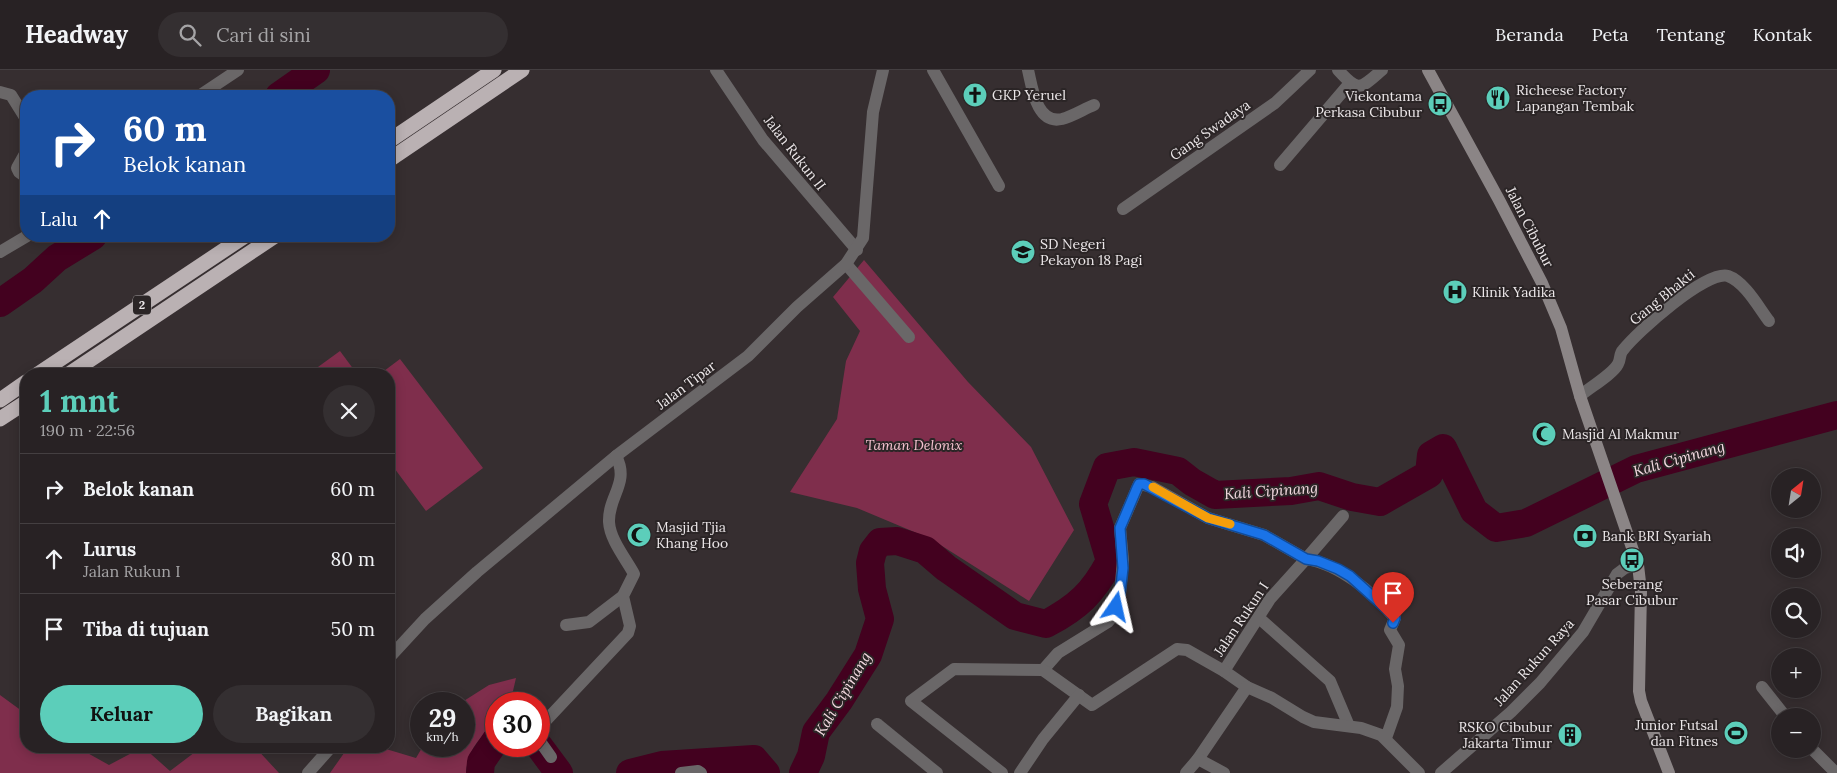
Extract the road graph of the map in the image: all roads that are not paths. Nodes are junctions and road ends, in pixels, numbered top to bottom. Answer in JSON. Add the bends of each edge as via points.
{"nodes":[{"id":1,"x":494,"y":70,"type":"edge"},
{"id":2,"x":522,"y":70,"type":"edge"},
{"id":3,"x":716,"y":70,"type":"edge"},
{"id":4,"x":883,"y":70,"type":"edge"},
{"id":5,"x":932,"y":70,"type":"edge"},
{"id":6,"x":1028,"y":70,"type":"edge"},
{"id":7,"x":1310,"y":70,"type":"edge"},
{"id":8,"x":1338,"y":70,"type":"edge"},
{"id":9,"x":1382,"y":70,"type":"edge"},
{"id":10,"x":1428,"y":70,"type":"edge"},
{"id":11,"x":234,"y":71,"type":"edge"},
{"id":12,"x":1350,"y":83,"type":"junction"},
{"id":13,"x":207,"y":90,"type":"edge"},
{"id":14,"x":0,"y":92,"type":"edge"},
{"id":15,"x":1094,"y":105,"type":"dead end"},
{"id":16,"x":20,"y":109,"type":"edge"},
{"id":17,"x":395,"y":137,"type":"edge"},
{"id":18,"x":395,"y":156,"type":"edge"},
{"id":19,"x":1280,"y":165,"type":"dead end"},
{"id":20,"x":999,"y":186,"type":"dead end"},
{"id":21,"x":1123,"y":209,"type":"dead end"},
{"id":22,"x":20,"y":240,"type":"edge"},
{"id":23,"x":236,"y":242,"type":"edge"},
{"id":24,"x":266,"y":242,"type":"edge"},
{"id":25,"x":857,"y":250,"type":"junction"},
{"id":26,"x":0,"y":252,"type":"edge"},
{"id":27,"x":846,"y":264,"type":"junction"},
{"id":28,"x":1769,"y":321,"type":"dead end"},
{"id":29,"x":909,"y":338,"type":"dead end"},
{"id":30,"x":47,"y":368,"type":"edge"},
{"id":31,"x":78,"y":368,"type":"edge"},
{"id":32,"x":20,"y":386,"type":"edge"},
{"id":33,"x":1580,"y":396,"type":"junction"},
{"id":34,"x":0,"y":400,"type":"edge"},
{"id":35,"x":20,"y":406,"type":"edge"},
{"id":36,"x":0,"y":419,"type":"edge"},
{"id":37,"x":616,"y":456,"type":"junction"},
{"id":38,"x":1343,"y":516,"type":"dead end"},
{"id":39,"x":1306,"y":559,"type":"junction"},
{"id":40,"x":1638,"y":566,"type":"junction"},
{"id":41,"x":623,"y":596,"type":"junction"},
{"id":42,"x":1258,"y":618,"type":"junction"},
{"id":43,"x":566,"y":625,"type":"dead end"},
{"id":44,"x":395,"y":652,"type":"edge"},
{"id":45,"x":1043,"y":670,"type":"junction"},
{"id":46,"x":1224,"y":671,"type":"junction"},
{"id":47,"x":1246,"y":687,"type":"junction"},
{"id":48,"x":1762,"y":687,"type":"dead end"},
{"id":49,"x":1079,"y":695,"type":"junction"},
{"id":50,"x":1779,"y":708,"type":"edge"},
{"id":51,"x":550,"y":716,"type":"edge"},
{"id":52,"x":877,"y":724,"type":"dead end"},
{"id":53,"x":1349,"y":726,"type":"junction"},
{"id":54,"x":1386,"y":738,"type":"junction"},
{"id":55,"x":326,"y":753,"type":"edge"},
{"id":56,"x":1821,"y":758,"type":"edge"},
{"id":57,"x":1198,"y":759,"type":"junction"},
{"id":58,"x":308,"y":773,"type":"edge"},
{"id":59,"x":681,"y":773,"type":"edge"},
{"id":60,"x":700,"y":773,"type":"edge"},
{"id":61,"x":937,"y":773,"type":"edge"},
{"id":62,"x":1002,"y":773,"type":"edge"},
{"id":63,"x":1020,"y":773,"type":"edge"},
{"id":64,"x":1186,"y":773,"type":"edge"},
{"id":65,"x":1224,"y":773,"type":"edge"},
{"id":66,"x":1419,"y":773,"type":"edge"},
{"id":67,"x":1441,"y":773,"type":"edge"},
{"id":68,"x":1669,"y":773,"type":"edge"},
{"id":69,"x":1836,"y":773,"type":"edge"}],
"edges":[{"from":1,"to":17,"type":"highway"},
{"from":2,"to":18,"type":"highway"},
{"from":3,"to":25,"type":"street","name":"Jalan Rukun II","via":[[764,140]]},
{"from":4,"to":25,"type":"street","name":"Jalan Tipar","via":[[875,98],[866,220]]},
{"from":5,"to":20,"type":"street"},
{"from":6,"to":15,"type":"street","via":[[1038,108],[1049,117],[1062,119]]},
{"from":7,"to":21,"type":"street","name":"Gang Swadaya","via":[[1275,104]]},
{"from":8,"to":12,"type":"street"},
{"from":9,"to":12,"type":"street","via":[[1363,86],[1358,88]]},
{"from":10,"to":33,"type":"street","name":"Jalan Cibubur","via":[[1542,283],[1562,328]]},
{"from":11,"to":13,"type":"street"},
{"from":12,"to":19,"type":"street"},
{"from":14,"to":16,"type":"street","via":[[11,95]]},
{"from":22,"to":26,"type":"street"},
{"from":23,"to":30,"type":"highway","number":"2"},
{"from":24,"to":31,"type":"highway","number":"2"},
{"from":25,"to":27,"type":"street","name":"Jalan Tipar"},
{"from":27,"to":29,"type":"street"},
{"from":27,"to":37,"type":"street","name":"Jalan Tipar","via":[[748,356]]},
{"from":28,"to":33,"type":"street","name":"Gang Bhakti","via":[[1730,277],[1702,282],[1623,349],[1618,364]]},
{"from":32,"to":34,"type":"highway"},
{"from":33,"to":40,"type":"street","name":"Jalan Cibubur"},
{"from":35,"to":36,"type":"highway"},
{"from":37,"to":41,"type":"street","via":[[622,471],[609,525],[634,574]]},
{"from":37,"to":44,"type":"street","name":"Jalan Tipar","via":[[460,586]]},
{"from":38,"to":39,"type":"street","name":"Jalan Rukun I"},
{"from":39,"to":42,"type":"street","name":"Jalan Rukun I","via":[[1270,599]]},
{"from":39,"to":45,"type":"street","via":[[1264,535],[1208,518],[1152,487],[1139,484],[1120,528],[1123,568],[1113,616],[1058,653]]},
{"from":39,"to":54,"type":"street","via":[[1350,576],[1395,618],[1390,630],[1399,645],[1395,669],[1397,707]]},
{"from":40,"to":67,"type":"street","name":"Jalan Rukun Raya","via":[[1625,568],[1617,574],[1583,632],[1540,683]]},
{"from":40,"to":68,"type":"street","name":"Jalan Cibubur","via":[[1641,701]]},
{"from":41,"to":43,"type":"street","via":[[588,622]]},
{"from":41,"to":51,"type":"street","via":[[630,626],[628,633]]},
{"from":42,"to":46,"type":"street","name":"Jalan Rukun I"},
{"from":42,"to":53,"type":"street","via":[[1330,681]]},
{"from":45,"to":49,"type":"street","name":"Jalan Rukun I"},
{"from":45,"to":62,"type":"street","via":[[954,669],[911,702]]},
{"from":46,"to":47,"type":"street","name":"Jalan Rukun I"},
{"from":46,"to":49,"type":"street","name":"Jalan Rukun I","via":[[1187,650],[1177,649],[1096,704],[1090,704]]},
{"from":47,"to":53,"type":"street","name":"Jalan Rukun I","via":[[1314,722]]},
{"from":47,"to":57,"type":"street"},
{"from":48,"to":50,"type":"street"},
{"from":49,"to":63,"type":"street"},
{"from":52,"to":61,"type":"street"},
{"from":53,"to":54,"type":"street","name":"Jalan Rukun I"},
{"from":54,"to":66,"type":"street","name":"Jalan Rukun I"},
{"from":55,"to":58,"type":"street"},
{"from":56,"to":69,"type":"street"},
{"from":57,"to":64,"type":"street"},
{"from":57,"to":65,"type":"street"},
{"from":59,"to":60,"type":"street"}]}
